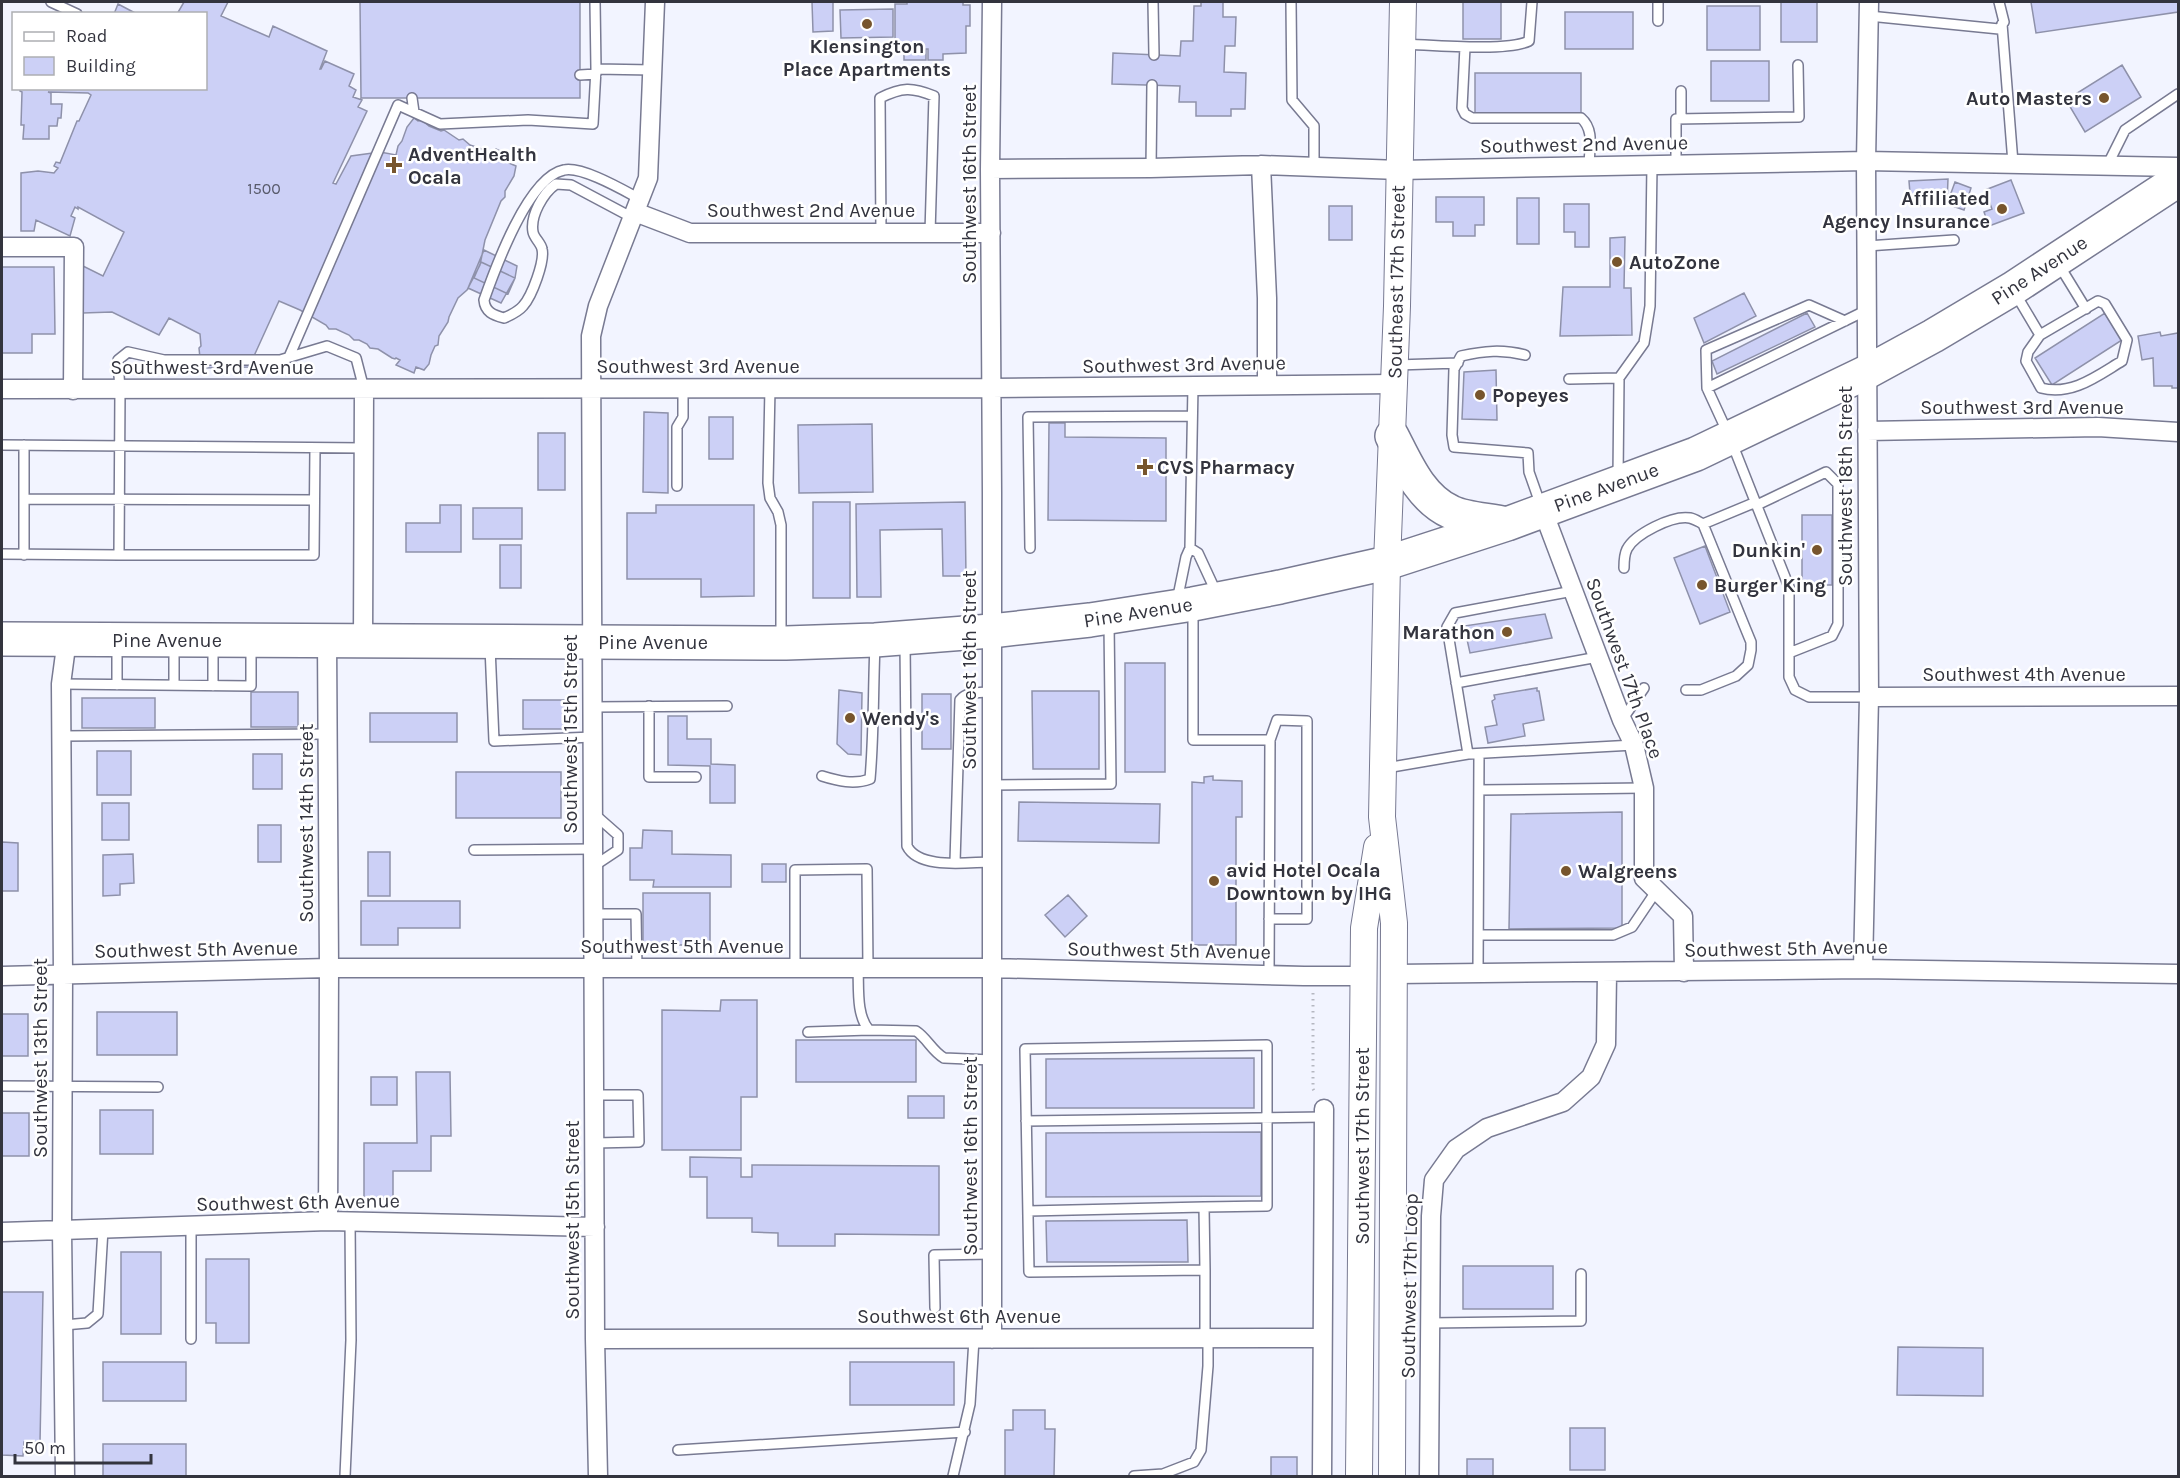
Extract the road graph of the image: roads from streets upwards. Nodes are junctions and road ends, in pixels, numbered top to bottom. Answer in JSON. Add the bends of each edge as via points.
{"nodes":[{"id":1,"x":655,"y":2,"type":"edge"},
{"id":2,"x":992,"y":2,"type":"edge"},
{"id":3,"x":1403,"y":2,"type":"edge"},
{"id":4,"x":1869,"y":9,"type":"edge"},
{"id":5,"x":1866,"y":160,"type":"junction"},
{"id":6,"x":1261,"y":165,"type":"junction"},
{"id":7,"x":2178,"y":167,"type":"edge"},
{"id":8,"x":990,"y":169,"type":"junction"},
{"id":9,"x":1399,"y":170,"type":"junction"},
{"id":10,"x":2178,"y":180,"type":"edge"},
{"id":11,"x":636,"y":210,"type":"junction"},
{"id":12,"x":992,"y":233,"type":"junction"},
{"id":13,"x":2,"y":248,"type":"edge"},
{"id":14,"x":1868,"y":372,"type":"junction"},
{"id":15,"x":1394,"y":375,"type":"junction"},
{"id":16,"x":1267,"y":385,"type":"junction"},
{"id":17,"x":991,"y":388,"type":"junction"},
{"id":18,"x":2,"y":389,"type":"edge"},
{"id":19,"x":364,"y":389,"type":"junction"},
{"id":20,"x":591,"y":389,"type":"junction"},
{"id":21,"x":73,"y":390,"type":"junction"},
{"id":22,"x":1867,"y":431,"type":"junction"},
{"id":23,"x":2178,"y":432,"type":"edge"},
{"id":24,"x":1392,"y":436,"type":"junction"},
{"id":25,"x":1543,"y":511,"type":"junction"},
{"id":26,"x":1507,"y":524,"type":"junction"},
{"id":27,"x":1387,"y":563,"type":"junction"},
{"id":28,"x":991,"y":632,"type":"junction"},
{"id":29,"x":2,"y":639,"type":"edge"},
{"id":30,"x":67,"y":639,"type":"junction"},
{"id":31,"x":327,"y":640,"type":"junction"},
{"id":32,"x":363,"y":641,"type":"junction"},
{"id":33,"x":592,"y":642,"type":"junction"},
{"id":34,"x":2178,"y":696,"type":"edge"},
{"id":35,"x":1869,"y":697,"type":"junction"},
{"id":36,"x":1382,"y":817,"type":"junction"},
{"id":37,"x":329,"y":968,"type":"junction"},
{"id":38,"x":595,"y":968,"type":"junction"},
{"id":39,"x":992,"y":968,"type":"junction"},
{"id":40,"x":1863,"y":969,"type":"junction"},
{"id":41,"x":1684,"y":972,"type":"junction"},
{"id":42,"x":1607,"y":973,"type":"junction"},
{"id":43,"x":1395,"y":974,"type":"junction"},
{"id":44,"x":2178,"y":974,"type":"edge"},
{"id":45,"x":63,"y":975,"type":"junction"},
{"id":46,"x":2,"y":976,"type":"edge"},
{"id":47,"x":1363,"y":976,"type":"junction"},
{"id":48,"x":1324,"y":1113,"type":"road end"},
{"id":49,"x":328,"y":1221,"type":"junction"},
{"id":50,"x":595,"y":1227,"type":"junction"},
{"id":51,"x":62,"y":1230,"type":"junction"},
{"id":52,"x":2,"y":1232,"type":"edge"},
{"id":53,"x":1322,"y":1338,"type":"junction"},
{"id":54,"x":595,"y":1339,"type":"junction"},
{"id":55,"x":983,"y":1339,"type":"junction"},
{"id":56,"x":65,"y":1476,"type":"edge"},
{"id":57,"x":598,"y":1476,"type":"edge"},
{"id":58,"x":1322,"y":1476,"type":"edge"},
{"id":59,"x":1359,"y":1476,"type":"edge"},
{"id":60,"x":1392,"y":1476,"type":"edge"},
{"id":61,"x":1429,"y":1476,"type":"edge"}],
"edges":[{"from":1,"to":11,"type":"street","name":"Southwest 15th Street","via":[[648,178]]},
{"from":2,"to":8,"type":"street","name":"Southwest 16th Street"},
{"from":3,"to":9,"type":"main road","name":"Southeast 17th Street"},
{"from":4,"to":5,"type":"street","name":"Southwest 18th Street"},
{"from":5,"to":7,"type":"street","name":"Southwest 2nd Avenue"},
{"from":5,"to":9,"type":"street","name":"Southwest 2nd Avenue"},
{"from":5,"to":14,"type":"street","name":"Southwest 18th Street"},
{"from":6,"to":8,"type":"street","name":"Southwest 2nd Avenue"},
{"from":6,"to":9,"type":"street","name":"Southwest 2nd Avenue"},
{"from":6,"to":16,"type":"street"},
{"from":8,"to":12,"type":"street","name":"Southwest 16th Street"},
{"from":9,"to":15,"type":"main road","name":"Southeast 17th Street"},
{"from":10,"to":14,"type":"highway","name":"Pine Avenue","via":[[2012,289]]},
{"from":11,"to":12,"type":"street","name":"Southwest 2nd Avenue","via":[[690,233]]},
{"from":11,"to":20,"type":"street","name":"Southwest 15th Street","via":[[593,320]]},
{"from":12,"to":17,"type":"street","name":"Southwest 16th Street"},
{"from":13,"to":21,"type":"street","via":[[74,247]]},
{"from":14,"to":22,"type":"street","name":"Southwest 18th Street"},
{"from":14,"to":25,"type":"highway","name":"Pine Avenue","via":[[1696,454]]},
{"from":15,"to":16,"type":"street","name":"Southwest 3rd Avenue"},
{"from":15,"to":24,"type":"main road","name":"Southeast 17th Street"},
{"from":16,"to":17,"type":"street","name":"Southwest 3rd Avenue"},
{"from":17,"to":20,"type":"street","name":"Southwest 3rd Avenue"},
{"from":17,"to":28,"type":"street","name":"Southwest 16th Street"},
{"from":18,"to":21,"type":"street","name":"Southwest 3rd Avenue"},
{"from":19,"to":20,"type":"street","name":"Southwest 3rd Avenue"},
{"from":19,"to":21,"type":"street","name":"Southwest 3rd Avenue"},
{"from":19,"to":32,"type":"street"},
{"from":20,"to":33,"type":"street","name":"Southwest 15th Street"},
{"from":22,"to":23,"type":"street","name":"Southwest 3rd Avenue","via":[[2098,427]]},
{"from":22,"to":35,"type":"street","name":"Southwest 18th Street"},
{"from":24,"to":26,"type":"highway","via":[[1415,481],[1431,498],[1451,513]]},
{"from":24,"to":27,"type":"main road","name":"Southeast 17th Street"},
{"from":25,"to":26,"type":"highway","name":"Pine Avenue"},
{"from":25,"to":41,"type":"street","name":"Southwest 17th Place","via":[[1634,745],[1644,788],[1644,878],[1683,916]]},
{"from":26,"to":27,"type":"highway","name":"Pine Avenue"},
{"from":27,"to":28,"type":"highway","name":"Pine Avenue","via":[[1196,603]]},
{"from":27,"to":36,"type":"main road","name":"Southwest 17th Street"},
{"from":28,"to":33,"type":"highway","name":"Pine Avenue","via":[[781,643]]},
{"from":28,"to":39,"type":"street","name":"Southwest 16th Street"},
{"from":29,"to":30,"type":"highway","name":"Pine Avenue"},
{"from":30,"to":31,"type":"highway","name":"Pine Avenue"},
{"from":30,"to":45,"type":"street","name":"Southwest 13th Street","via":[[61,684]]},
{"from":31,"to":32,"type":"highway","name":"Pine Avenue"},
{"from":31,"to":37,"type":"street","name":"Southwest 14th Street"},
{"from":32,"to":33,"type":"highway","name":"Pine Avenue"},
{"from":33,"to":38,"type":"street","name":"Southwest 15th Street"},
{"from":34,"to":35,"type":"street","name":"Southwest 4th Avenue"},
{"from":35,"to":40,"type":"street","name":"Southwest 18th Street"},
{"from":36,"to":43,"type":"main road","name":"Southwest 17th Street","via":[[1394,923]]},
{"from":36,"to":47,"type":"main road","name":"Southwest 17th Street","via":[[1364,928]]},
{"from":37,"to":38,"type":"street","name":"Southwest 5th Avenue"},
{"from":37,"to":45,"type":"street","name":"Southwest 5th Avenue"},
{"from":37,"to":49,"type":"street","name":"Southwest 14th Street"},
{"from":38,"to":39,"type":"street","name":"Southwest 5th Avenue"},
{"from":38,"to":50,"type":"street","name":"Southwest 15th Street"},
{"from":39,"to":47,"type":"street","name":"Southwest 5th Avenue"},
{"from":39,"to":55,"type":"street","name":"Southwest 16th Street","via":[[992,1254]]},
{"from":40,"to":41,"type":"street","name":"Southwest 5th Avenue"},
{"from":40,"to":44,"type":"street","name":"Southwest 5th Avenue"},
{"from":41,"to":42,"type":"street","name":"Southwest 5th Avenue"},
{"from":42,"to":43,"type":"street","name":"Southwest 5th Avenue"},
{"from":42,"to":61,"type":"street","name":"Southwest 17th Loop","via":[[1606,1044],[1591,1077],[1563,1102],[1487,1128],[1456,1149],[1434,1180]]},
{"from":43,"to":60,"type":"main road","name":"Southwest 17th Street"},
{"from":45,"to":46,"type":"street","name":"Southwest 5th Avenue"},
{"from":45,"to":51,"type":"street","name":"Southwest 13th Street"},
{"from":47,"to":59,"type":"main road","name":"Southwest 17th Street"},
{"from":48,"to":53,"type":"street"},
{"from":49,"to":50,"type":"street","name":"Southwest 6th Avenue"},
{"from":49,"to":51,"type":"street","name":"Southwest 6th Avenue"},
{"from":50,"to":54,"type":"street","name":"Southwest 15th Street"},
{"from":51,"to":52,"type":"street","name":"Southwest 6th Avenue"},
{"from":51,"to":56,"type":"street","name":"Southwest 13th Street"},
{"from":53,"to":55,"type":"street","name":"Southwest 6th Avenue"},
{"from":53,"to":58,"type":"street"},
{"from":54,"to":55,"type":"street","name":"Southwest 6th Avenue"},
{"from":54,"to":57,"type":"street","name":"Southwest 15th Street"}]}
